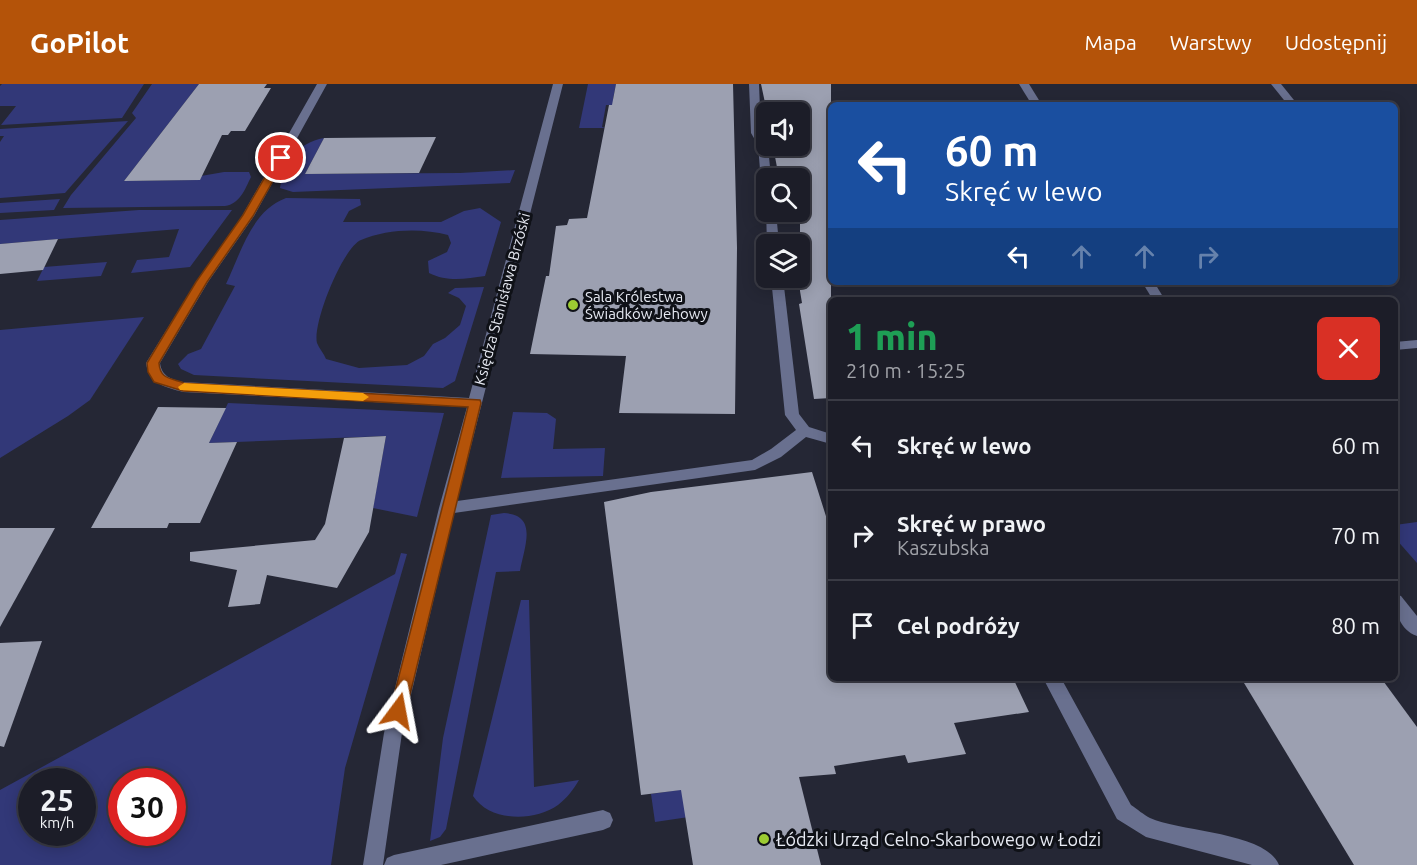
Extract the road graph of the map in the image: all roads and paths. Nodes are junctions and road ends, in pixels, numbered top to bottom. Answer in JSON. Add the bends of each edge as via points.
{"nodes":[{"id":1,"x":322,"y":84,"type":"edge"},
{"id":2,"x":558,"y":84,"type":"edge"},
{"id":3,"x":754,"y":84,"type":"edge"},
{"id":4,"x":1024,"y":84,"type":"edge"},
{"id":5,"x":1276,"y":84,"type":"edge"},
{"id":6,"x":1035,"y":102,"type":"edge"},
{"id":7,"x":1291,"y":102,"type":"edge"},
{"id":8,"x":764,"y":168,"type":"edge"},
{"id":9,"x":778,"y":288,"type":"edge"},
{"id":10,"x":1417,"y":344,"type":"edge"},
{"id":11,"x":1398,"y":346,"type":"edge"},
{"id":12,"x":475,"y":403,"type":"junction"},
{"id":13,"x":804,"y":431,"type":"junction"},
{"id":14,"x":828,"y":438,"type":"edge"},
{"id":15,"x":447,"y":508,"type":"junction"},
{"id":16,"x":1398,"y":605,"type":"edge"},
{"id":17,"x":1417,"y":629,"type":"edge"},
{"id":18,"x":1054,"y":681,"type":"edge"},
{"id":19,"x":603,"y":820,"type":"dead end"},
{"id":20,"x":373,"y":865,"type":"edge"},
{"id":21,"x":394,"y":865,"type":"edge"},
{"id":22,"x":1269,"y":865,"type":"edge"}],
"edges":[{"from":1,"to":12,"type":"street","via":[[248,216],[153,363],[154,372],[158,379],[183,387]]},
{"from":2,"to":12,"type":"street","name":"Księdza Stanisława Brzóski"},
{"from":3,"to":8,"type":"street","via":[[756,133],[762,145]]},
{"from":4,"to":6,"type":"street"},
{"from":5,"to":7,"type":"street"},
{"from":9,"to":13,"type":"street","via":[[792,415]]},
{"from":10,"to":11,"type":"street"},
{"from":12,"to":15,"type":"street","name":"Księdza Stanisława Brzóski"},
{"from":13,"to":14,"type":"street"},
{"from":13,"to":15,"type":"street","via":[[755,465]]},
{"from":15,"to":20,"type":"street","name":"Księdza Stanisława Brzóski","via":[[393,733]]},
{"from":16,"to":17,"type":"street"},
{"from":18,"to":22,"type":"street","via":[[1124,812],[1146,827],[1256,855]]},
{"from":19,"to":21,"type":"street"}]}
